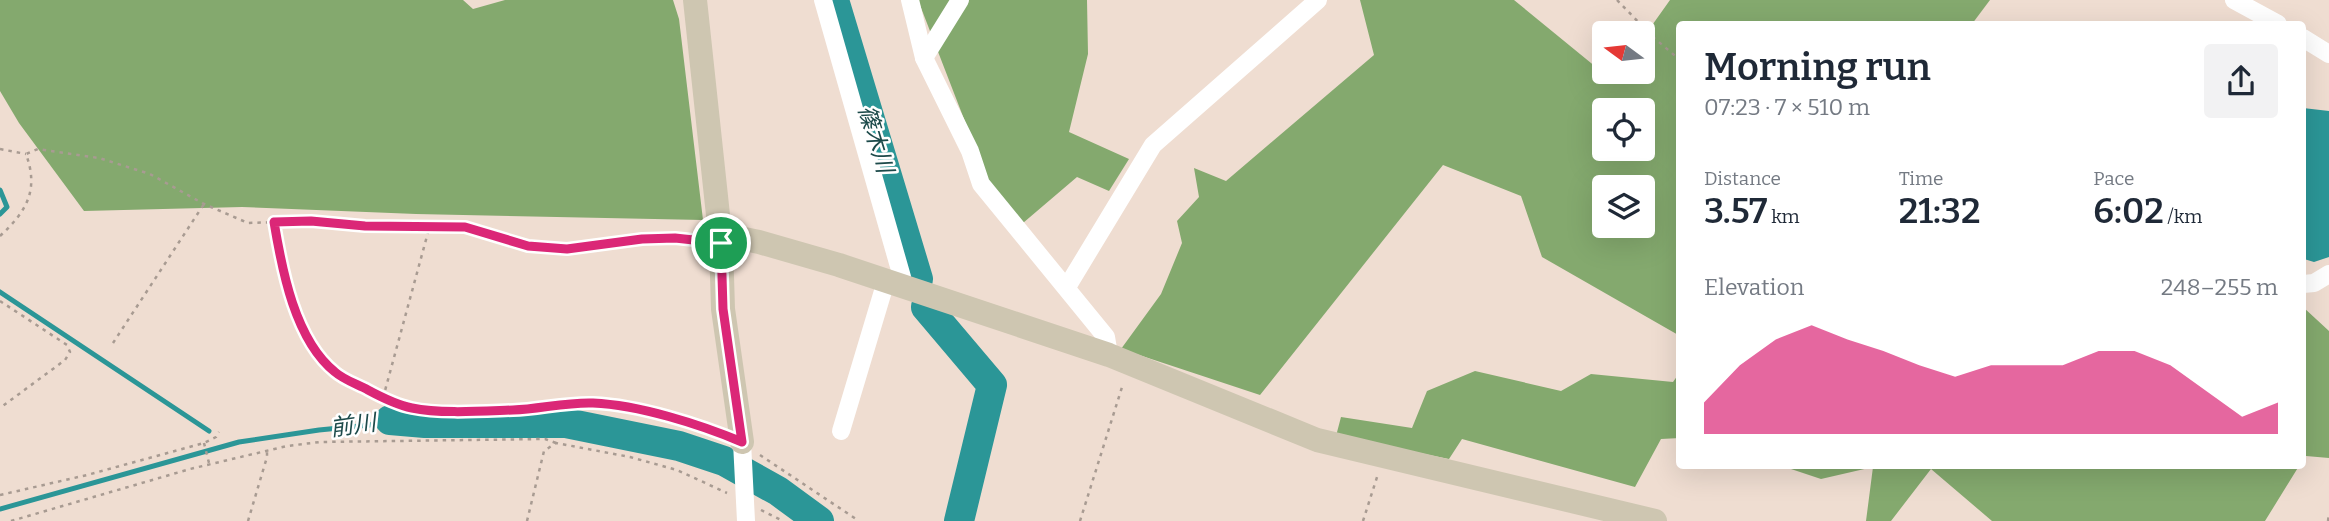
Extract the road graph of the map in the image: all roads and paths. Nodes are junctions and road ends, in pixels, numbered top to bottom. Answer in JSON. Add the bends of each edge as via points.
{"nodes":[{"id":1,"x":695,"y":0,"type":"edge"},
{"id":2,"x":822,"y":0,"type":"edge"},
{"id":3,"x":910,"y":0,"type":"edge"},
{"id":4,"x":960,"y":0,"type":"edge"},
{"id":5,"x":1318,"y":0,"type":"edge"},
{"id":6,"x":1617,"y":0,"type":"edge"},
{"id":7,"x":2234,"y":0,"type":"edge"},
{"id":8,"x":2272,"y":21,"type":"edge"},
{"id":9,"x":2306,"y":40,"type":"edge"},
{"id":10,"x":2329,"y":54,"type":"edge"},
{"id":11,"x":1676,"y":57,"type":"edge"},
{"id":12,"x":923,"y":58,"type":"junction"},
{"id":13,"x":0,"y":149,"type":"edge"},
{"id":14,"x":26,"y":154,"type":"junction"},
{"id":15,"x":204,"y":204,"type":"junction"},
{"id":16,"x":274,"y":222,"type":"junction"},
{"id":17,"x":430,"y":225,"type":"junction"},
{"id":18,"x":0,"y":236,"type":"edge"},
{"id":19,"x":721,"y":238,"type":"junction"},
{"id":20,"x":2329,"y":274,"type":"edge"},
{"id":21,"x":895,"y":284,"type":"junction"},
{"id":22,"x":2306,"y":284,"type":"edge"},
{"id":23,"x":1067,"y":287,"type":"junction"},
{"id":24,"x":0,"y":301,"type":"edge"},
{"id":25,"x":113,"y":344,"type":"dead end"},
{"id":26,"x":1119,"y":360,"type":"junction"},
{"id":27,"x":383,"y":398,"type":"junction"},
{"id":28,"x":0,"y":408,"type":"edge"},
{"id":29,"x":841,"y":431,"type":"dead end"},
{"id":30,"x":219,"y":432,"type":"dead end"},
{"id":31,"x":742,"y":442,"type":"junction"},
{"id":32,"x":204,"y":443,"type":"junction"},
{"id":33,"x":556,"y":443,"type":"junction"},
{"id":34,"x":267,"y":451,"type":"junction"},
{"id":35,"x":1384,"y":457,"type":"junction"},
{"id":36,"x":210,"y":465,"type":"junction"},
{"id":37,"x":0,"y":495,"type":"edge"},
{"id":38,"x":746,"y":512,"type":"edge"},
{"id":39,"x":2329,"y":514,"type":"edge"},
{"id":40,"x":12,"y":521,"type":"edge"},
{"id":41,"x":248,"y":521,"type":"edge"},
{"id":42,"x":527,"y":521,"type":"edge"},
{"id":43,"x":783,"y":521,"type":"edge"},
{"id":44,"x":859,"y":521,"type":"edge"},
{"id":45,"x":1080,"y":521,"type":"edge"},
{"id":46,"x":1363,"y":521,"type":"edge"},
{"id":47,"x":1655,"y":521,"type":"edge"},
{"id":48,"x":2328,"y":521,"type":"edge"}],
"edges":[{"from":1,"to":19,"type":"street"},
{"from":2,"to":21,"type":"street","via":[[899,264]]},
{"from":3,"to":12,"type":"street"},
{"from":4,"to":12,"type":"street"},
{"from":5,"to":23,"type":"street","via":[[1153,145]]},
{"from":6,"to":11,"type":"path"},
{"from":7,"to":8,"type":"street"},
{"from":9,"to":10,"type":"street"},
{"from":12,"to":23,"type":"street","via":[[970,151],[981,184]]},
{"from":13,"to":14,"type":"path"},
{"from":14,"to":15,"type":"path","via":[[38,149],[99,158],[149,174]]},
{"from":14,"to":18,"type":"path","via":[[32,186],[28,201]]},
{"from":15,"to":16,"type":"path","via":[[248,223]]},
{"from":15,"to":25,"type":"path"},
{"from":16,"to":17,"type":"path"},
{"from":16,"to":27,"type":"path","via":[[291,299],[312,344],[337,374]]},
{"from":17,"to":19,"type":"path","via":[[465,227],[528,246],[567,249],[642,239]]},
{"from":17,"to":27,"type":"path"},
{"from":19,"to":21,"type":"street","via":[[759,242]]},
{"from":19,"to":31,"type":"street","via":[[723,309]]},
{"from":20,"to":22,"type":"street"},
{"from":21,"to":26,"type":"street"},
{"from":21,"to":29,"type":"street"},
{"from":23,"to":26,"type":"street"},
{"from":24,"to":28,"type":"path","via":[[67,345],[70,352]]},
{"from":26,"to":35,"type":"street","via":[[1317,440]]},
{"from":26,"to":45,"type":"path"},
{"from":27,"to":31,"type":"path","via":[[432,410],[515,410],[594,403],[706,427]]},
{"from":30,"to":32,"type":"path"},
{"from":31,"to":38,"type":"street"},
{"from":31,"to":44,"type":"path"},
{"from":32,"to":36,"type":"path"},
{"from":32,"to":37,"type":"path"},
{"from":33,"to":34,"type":"path","via":[[534,438],[320,442]]},
{"from":33,"to":38,"type":"path","via":[[677,470]]},
{"from":33,"to":42,"type":"path","via":[[544,451]]},
{"from":34,"to":36,"type":"path"},
{"from":34,"to":41,"type":"path"},
{"from":35,"to":46,"type":"path"},
{"from":35,"to":47,"type":"street"},
{"from":36,"to":40,"type":"path"},
{"from":38,"to":43,"type":"path"},
{"from":39,"to":48,"type":"path"}]}
